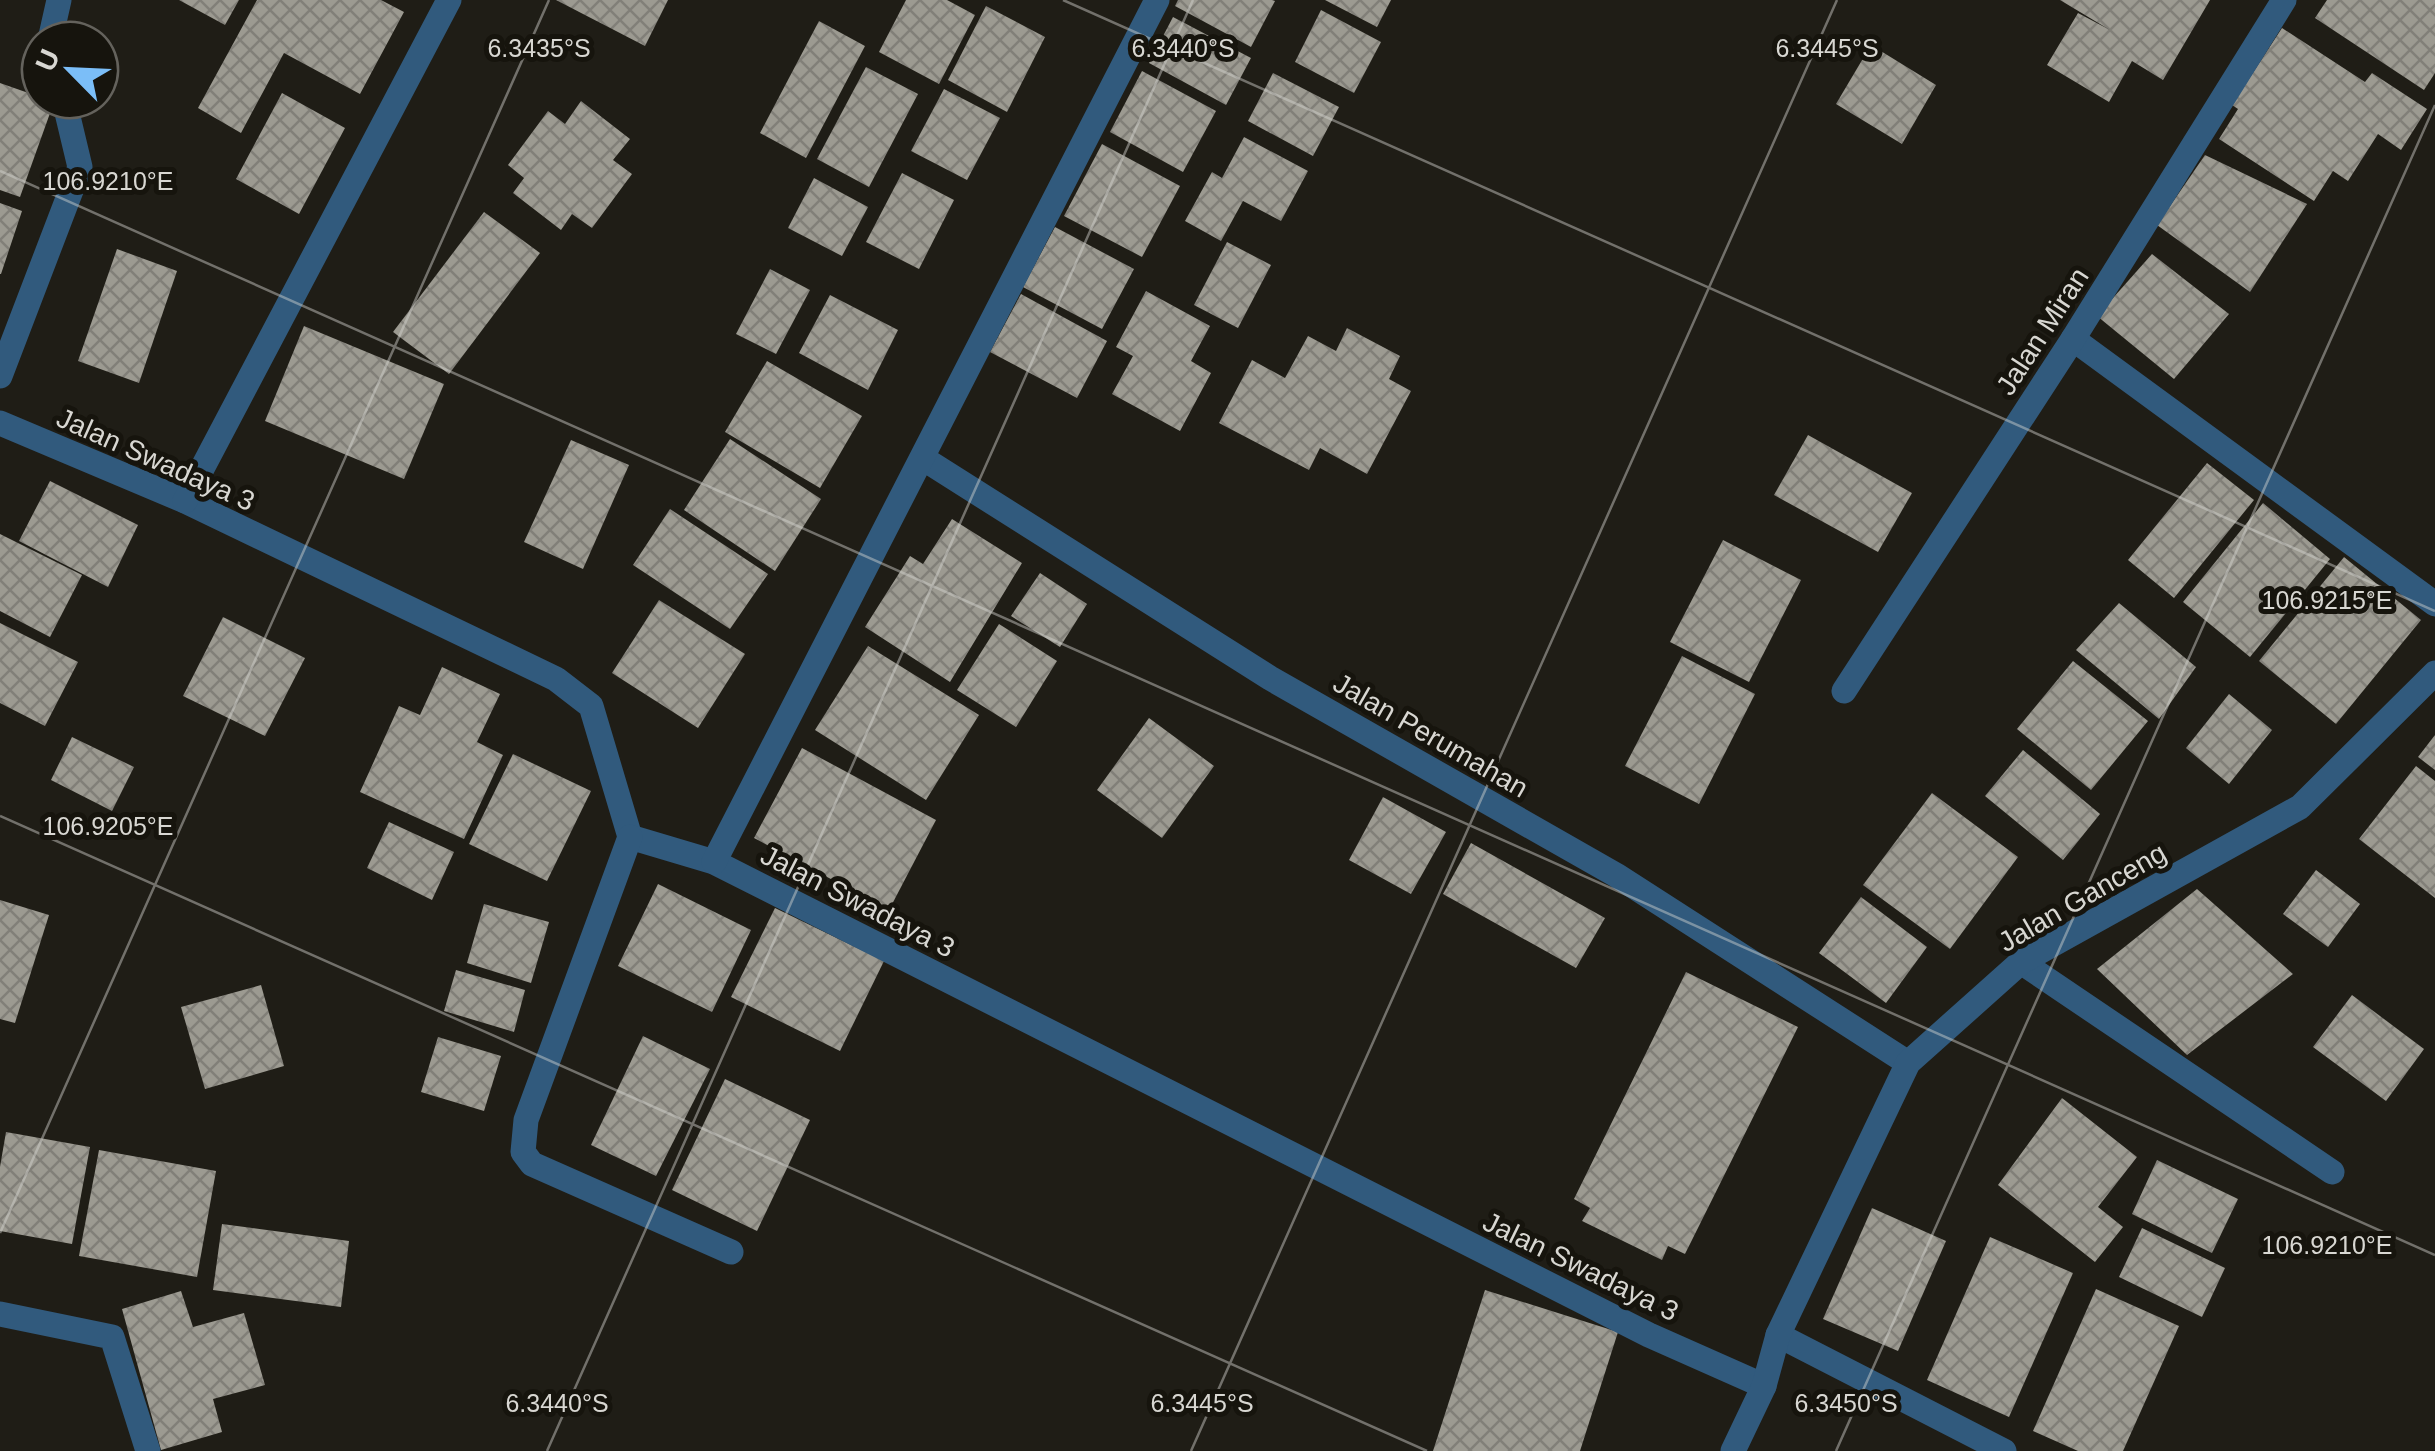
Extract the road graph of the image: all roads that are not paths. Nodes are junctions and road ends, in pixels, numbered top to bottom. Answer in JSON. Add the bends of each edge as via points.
{"nodes":[{"id":1,"x":449,"y":0,"type":"edge"},
{"id":2,"x":1157,"y":0,"type":"edge"},
{"id":3,"x":2284,"y":0,"type":"edge"},
{"id":4,"x":69,"y":120,"type":"edge"},
{"id":5,"x":2073,"y":339,"type":"junction"},
{"id":6,"x":0,"y":376,"type":"edge"},
{"id":7,"x":0,"y":424,"type":"edge"},
{"id":8,"x":924,"y":459,"type":"junction"},
{"id":9,"x":185,"y":501,"type":"junction"},
{"id":10,"x":2435,"y":604,"type":"edge"},
{"id":11,"x":2435,"y":673,"type":"edge"},
{"id":12,"x":1844,"y":691,"type":"dead end"},
{"id":13,"x":630,"y":837,"type":"junction"},
{"id":14,"x":714,"y":862,"type":"junction"},
{"id":15,"x":2021,"y":962,"type":"junction"},
{"id":16,"x":1908,"y":1063,"type":"junction"},
{"id":17,"x":2332,"y":1172,"type":"dead end"},
{"id":18,"x":731,"y":1252,"type":"dead end"},
{"id":19,"x":0,"y":1314,"type":"edge"},
{"id":20,"x":1778,"y":1335,"type":"junction"},
{"id":21,"x":1764,"y":1386,"type":"junction"},
{"id":22,"x":148,"y":1451,"type":"edge"},
{"id":23,"x":1733,"y":1451,"type":"edge"},
{"id":24,"x":2004,"y":1451,"type":"edge"}],
"edges":[{"from":1,"to":9,"type":"street"},
{"from":2,"to":8,"type":"street"},
{"from":3,"to":5,"type":"street","name":"Jalan Miran"},
{"from":4,"to":6,"type":"street","via":[[80,167]]},
{"from":5,"to":10,"type":"street"},
{"from":5,"to":12,"type":"street","name":"Jalan Miran"},
{"from":7,"to":9,"type":"street","name":"Jalan Swadaya 3"},
{"from":8,"to":14,"type":"street"},
{"from":8,"to":16,"type":"street","name":"Jalan Perumahan","via":[[1270,678],[1616,876]]},
{"from":9,"to":13,"type":"street","name":"Jalan Swadaya 3","via":[[556,679],[591,706]]},
{"from":11,"to":15,"type":"street","name":"Jalan Ganceng","via":[[2300,807]]},
{"from":13,"to":14,"type":"street","name":"Jalan Swadaya 3"},
{"from":13,"to":18,"type":"street","via":[[526,1120],[523,1152],[532,1164]]},
{"from":14,"to":21,"type":"street","name":"Jalan Swadaya 3","via":[[1649,1335]]},
{"from":15,"to":16,"type":"street","name":"Jalan Ganceng"},
{"from":15,"to":17,"type":"street"},
{"from":16,"to":20,"type":"street","name":"Jalan Ganceng"},
{"from":19,"to":22,"type":"street","via":[[112,1338]]},
{"from":20,"to":21,"type":"street","name":"Jalan Ganceng"},
{"from":20,"to":24,"type":"street"},
{"from":21,"to":23,"type":"street","name":"Jalan Ganceng"}]}
